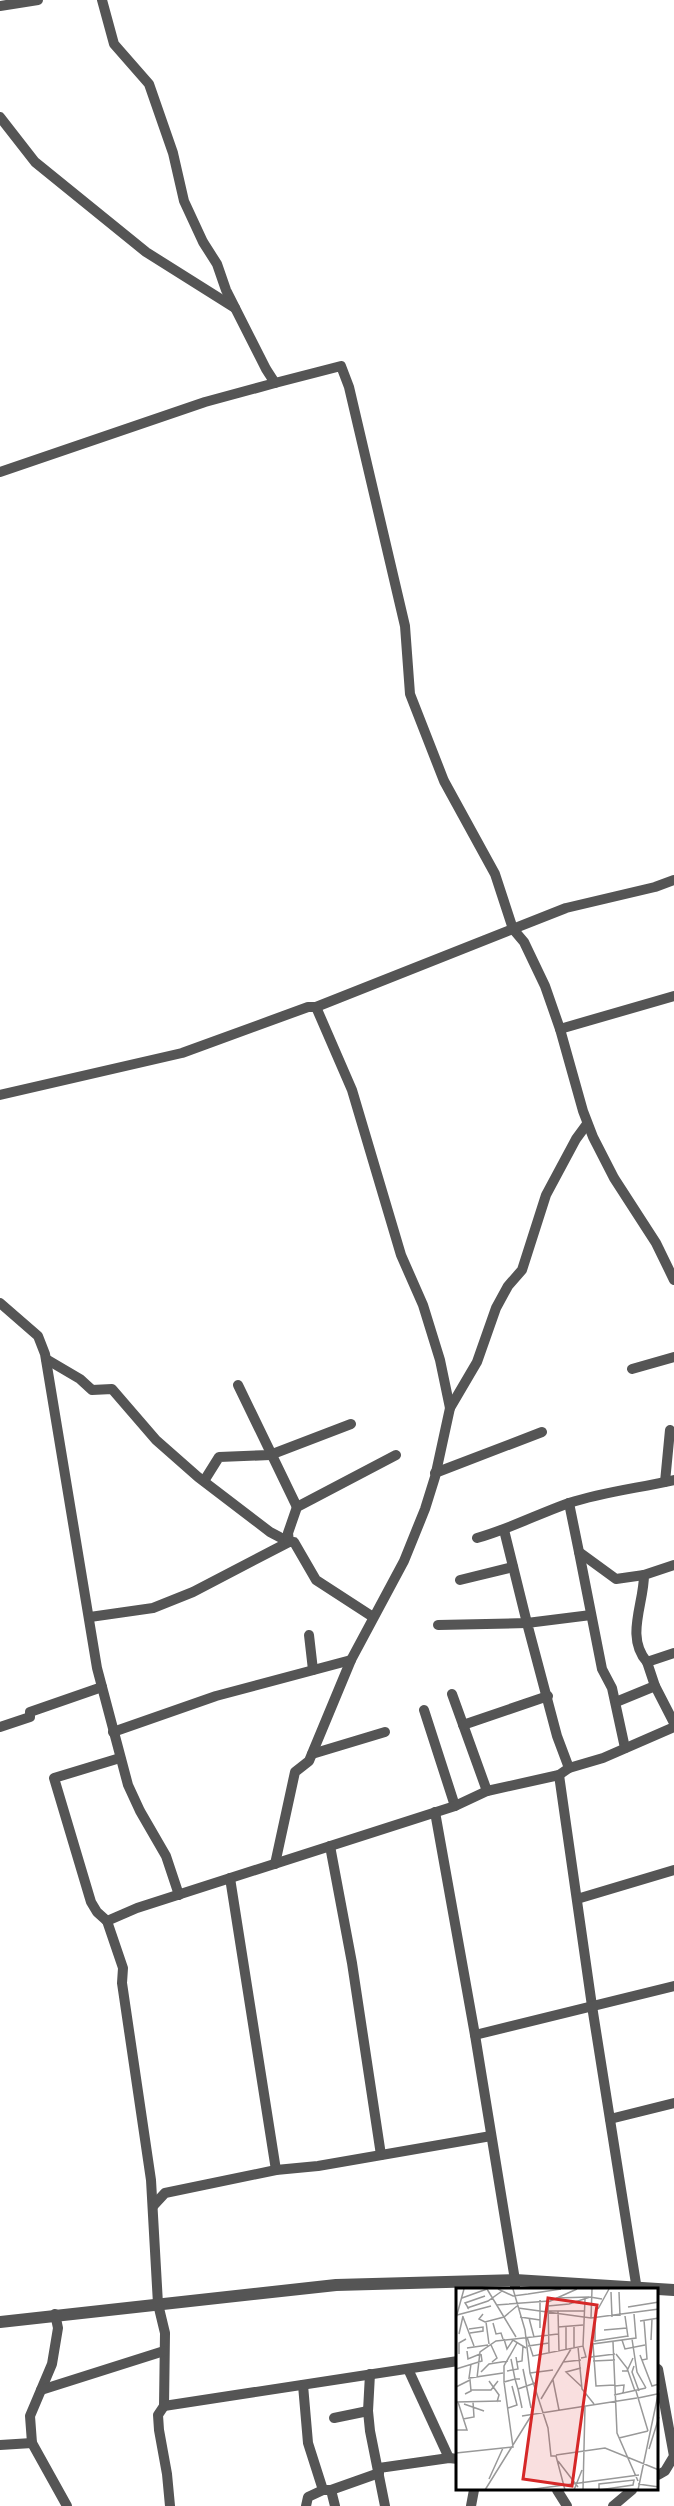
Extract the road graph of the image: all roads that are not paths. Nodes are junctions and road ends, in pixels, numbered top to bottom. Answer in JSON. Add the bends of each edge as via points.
{"nodes":[{"id":1,"x":38,"y":0,"type":"edge"},
{"id":2,"x":102,"y":0,"type":"edge"},
{"id":3,"x":0,"y":6,"type":"edge"},
{"id":4,"x":0,"y":117,"type":"edge"},
{"id":5,"x":235,"y":308,"type":"junction"},
{"id":6,"x":275,"y":383,"type":"junction"},
{"id":7,"x":0,"y":472,"type":"edge"},
{"id":8,"x":674,"y":880,"type":"edge"},
{"id":9,"x":513,"y":929,"type":"junction"},
{"id":10,"x":674,"y":996,"type":"edge"},
{"id":11,"x":316,"y":1007,"type":"junction"},
{"id":12,"x":560,"y":1029,"type":"junction"},
{"id":13,"x":0,"y":1095,"type":"edge"},
{"id":14,"x":587,"y":1124,"type":"junction"},
{"id":15,"x":674,"y":1280,"type":"edge"},
{"id":16,"x":0,"y":1303,"type":"edge"},
{"id":17,"x":674,"y":1357,"type":"edge"},
{"id":18,"x":46,"y":1359,"type":"junction"},
{"id":19,"x":632,"y":1369,"type":"dead end"},
{"id":20,"x":238,"y":1385,"type":"dead end"},
{"id":21,"x":450,"y":1408,"type":"junction"},
{"id":22,"x":351,"y":1424,"type":"dead end"},
{"id":23,"x":670,"y":1430,"type":"dead end"},
{"id":24,"x":542,"y":1432,"type":"dead end"},
{"id":25,"x":272,"y":1454,"type":"junction"},
{"id":26,"x":396,"y":1455,"type":"dead end"},
{"id":27,"x":435,"y":1473,"type":"junction"},
{"id":28,"x":669,"y":1481,"type":"edge"},
{"id":29,"x":204,"y":1482,"type":"junction"},
{"id":30,"x":569,"y":1503,"type":"junction"},
{"id":31,"x":297,"y":1507,"type":"junction"},
{"id":32,"x":504,"y":1530,"type":"junction"},
{"id":33,"x":477,"y":1538,"type":"dead end"},
{"id":34,"x":289,"y":1542,"type":"junction"},
{"id":35,"x":579,"y":1552,"type":"junction"},
{"id":36,"x":674,"y":1565,"type":"edge"},
{"id":37,"x":513,"y":1567,"type":"junction"},
{"id":38,"x":644,"y":1575,"type":"junction"},
{"id":39,"x":460,"y":1580,"type":"dead end"},
{"id":40,"x":591,"y":1615,"type":"junction"},
{"id":41,"x":90,"y":1617,"type":"junction"},
{"id":42,"x":373,"y":1617,"type":"junction"},
{"id":43,"x":527,"y":1623,"type":"junction"},
{"id":44,"x":438,"y":1625,"type":"dead end"},
{"id":45,"x":309,"y":1635,"type":"dead end"},
{"id":46,"x":674,"y":1653,"type":"edge"},
{"id":47,"x":351,"y":1660,"type":"junction"},
{"id":48,"x":647,"y":1662,"type":"junction"},
{"id":49,"x":313,"y":1670,"type":"junction"},
{"id":50,"x":655,"y":1686,"type":"junction"},
{"id":51,"x":102,"y":1687,"type":"junction"},
{"id":52,"x":452,"y":1694,"type":"dead end"},
{"id":53,"x":548,"y":1696,"type":"junction"},
{"id":54,"x":616,"y":1702,"type":"junction"},
{"id":55,"x":424,"y":1710,"type":"dead end"},
{"id":56,"x":463,"y":1725,"type":"junction"},
{"id":57,"x":0,"y":1727,"type":"edge"},
{"id":58,"x":673,"y":1728,"type":"edge"},
{"id":59,"x":113,"y":1732,"type":"junction"},
{"id":60,"x":385,"y":1732,"type":"dead end"},
{"id":61,"x":625,"y":1748,"type":"junction"},
{"id":62,"x":312,"y":1754,"type":"junction"},
{"id":63,"x":120,"y":1758,"type":"junction"},
{"id":64,"x":569,"y":1768,"type":"junction"},
{"id":65,"x":559,"y":1775,"type":"junction"},
{"id":66,"x":487,"y":1791,"type":"junction"},
{"id":67,"x":455,"y":1806,"type":"junction"},
{"id":68,"x":435,"y":1812,"type":"junction"},
{"id":69,"x":330,"y":1846,"type":"junction"},
{"id":70,"x":275,"y":1864,"type":"junction"},
{"id":71,"x":674,"y":1870,"type":"edge"},
{"id":72,"x":230,"y":1878,"type":"junction"},
{"id":73,"x":178,"y":1895,"type":"junction"},
{"id":74,"x":577,"y":1899,"type":"junction"},
{"id":75,"x":107,"y":1922,"type":"junction"},
{"id":76,"x":674,"y":1986,"type":"edge"},
{"id":77,"x":592,"y":2006,"type":"junction"},
{"id":78,"x":475,"y":2035,"type":"junction"},
{"id":79,"x":674,"y":2103,"type":"edge"},
{"id":80,"x":610,"y":2119,"type":"junction"},
{"id":81,"x":492,"y":2136,"type":"junction"},
{"id":82,"x":381,"y":2155,"type":"junction"},
{"id":83,"x":276,"y":2170,"type":"junction"},
{"id":84,"x":153,"y":2206,"type":"junction"},
{"id":85,"x":515,"y":2285,"type":"edge"},
{"id":86,"x":606,"y":2288,"type":"edge"},
{"id":87,"x":637,"y":2288,"type":"edge"},
{"id":88,"x":659,"y":2290,"type":"edge"},
{"id":89,"x":674,"y":2290,"type":"edge"},
{"id":90,"x":158,"y":2304,"type":"junction"},
{"id":91,"x":55,"y":2314,"type":"junction"},
{"id":92,"x":0,"y":2322,"type":"edge"},
{"id":93,"x":164,"y":2350,"type":"junction"},
{"id":94,"x":456,"y":2361,"type":"edge"},
{"id":95,"x":408,"y":2369,"type":"junction"},
{"id":96,"x":370,"y":2374,"type":"junction"},
{"id":97,"x":303,"y":2385,"type":"junction"},
{"id":98,"x":659,"y":2386,"type":"edge"},
{"id":99,"x":41,"y":2390,"type":"junction"},
{"id":100,"x":661,"y":2404,"type":"edge"},
{"id":101,"x":164,"y":2406,"type":"junction"},
{"id":102,"x":368,"y":2411,"type":"junction"},
{"id":103,"x":334,"y":2418,"type":"dead end"},
{"id":104,"x":32,"y":2443,"type":"junction"},
{"id":105,"x":0,"y":2445,"type":"edge"},
{"id":106,"x":453,"y":2459,"type":"edge"},
{"id":107,"x":379,"y":2471,"type":"junction"},
{"id":108,"x":665,"y":2475,"type":"edge"},
{"id":109,"x":327,"y":2490,"type":"junction"},
{"id":110,"x":474,"y":2491,"type":"edge"},
{"id":111,"x":558,"y":2491,"type":"edge"},
{"id":112,"x":631,"y":2491,"type":"edge"},
{"id":113,"x":60,"y":2494,"type":"junction"},
{"id":114,"x":58,"y":2506,"type":"edge"},
{"id":115,"x":67,"y":2506,"type":"edge"},
{"id":116,"x":170,"y":2506,"type":"edge"},
{"id":117,"x":306,"y":2506,"type":"edge"},
{"id":118,"x":335,"y":2506,"type":"edge"},
{"id":119,"x":385,"y":2506,"type":"edge"},
{"id":120,"x":471,"y":2506,"type":"edge"},
{"id":121,"x":567,"y":2506,"type":"edge"},
{"id":122,"x":613,"y":2506,"type":"edge"}],
"edges":[{"from":1,"to":3,"type":"street"},
{"from":2,"to":5,"type":"street","via":[[114,44],[149,84],[173,153],[184,201]]},
{"from":4,"to":5,"type":"street","via":[[35,162],[146,252]]},
{"from":5,"to":6,"type":"street"},
{"from":6,"to":7,"type":"street","via":[[205,402]]},
{"from":6,"to":9,"type":"street","via":[[340,366],[349,387],[405,627],[410,694],[444,781],[495,874]]},
{"from":8,"to":9,"type":"street","via":[[566,908]]},
{"from":9,"to":11,"type":"street"},
{"from":9,"to":12,"type":"street","via":[[534,962]]},
{"from":10,"to":12,"type":"street"},
{"from":11,"to":13,"type":"street","via":[[182,1053]]},
{"from":11,"to":21,"type":"street","via":[[352,1090],[401,1255],[423,1305],[440,1360]]},
{"from":12,"to":14,"type":"street"},
{"from":14,"to":15,"type":"street"},
{"from":14,"to":21,"type":"street","via":[[546,1196],[522,1270],[496,1308],[477,1362]]},
{"from":16,"to":18,"type":"street","via":[[38,1336]]},
{"from":17,"to":19,"type":"street"},
{"from":18,"to":29,"type":"street","via":[[92,1390],[112,1389],[156,1440]]},
{"from":18,"to":41,"type":"street"},
{"from":20,"to":25,"type":"street"},
{"from":21,"to":27,"type":"street"},
{"from":22,"to":25,"type":"street"},
{"from":23,"to":28,"type":"street"},
{"from":24,"to":27,"type":"street"},
{"from":25,"to":29,"type":"street","via":[[219,1456]]},
{"from":25,"to":31,"type":"street"},
{"from":26,"to":31,"type":"street"},
{"from":27,"to":42,"type":"street","via":[[404,1561]]},
{"from":28,"to":30,"type":"street"},
{"from":29,"to":34,"type":"street"},
{"from":30,"to":32,"type":"street"},
{"from":30,"to":35,"type":"street"},
{"from":31,"to":34,"type":"street"},
{"from":32,"to":33,"type":"street"},
{"from":32,"to":37,"type":"street"},
{"from":34,"to":41,"type":"street","via":[[193,1592],[153,1608]]},
{"from":34,"to":42,"type":"street","via":[[294,1542],[316,1580]]},
{"from":35,"to":38,"type":"street","via":[[616,1579]]},
{"from":35,"to":40,"type":"street"},
{"from":36,"to":38,"type":"street"},
{"from":37,"to":39,"type":"street"},
{"from":37,"to":43,"type":"street"},
{"from":38,"to":48,"type":"street","via":[[636,1619],[638,1652]]},
{"from":40,"to":43,"type":"street"},
{"from":40,"to":54,"type":"street","via":[[602,1669]]},
{"from":41,"to":51,"type":"street"},
{"from":42,"to":47,"type":"street"},
{"from":43,"to":44,"type":"street"},
{"from":43,"to":53,"type":"street"},
{"from":45,"to":49,"type":"street"},
{"from":46,"to":48,"type":"street"},
{"from":47,"to":49,"type":"street"},
{"from":47,"to":62,"type":"street"},
{"from":48,"to":50,"type":"street"},
{"from":49,"to":59,"type":"street","via":[[216,1696]]},
{"from":50,"to":54,"type":"street"},
{"from":50,"to":58,"type":"street"},
{"from":51,"to":57,"type":"street","via":[[30,1712],[30,1717]]},
{"from":51,"to":59,"type":"street"},
{"from":52,"to":56,"type":"street"},
{"from":53,"to":56,"type":"street"},
{"from":53,"to":64,"type":"street"},
{"from":54,"to":61,"type":"street"},
{"from":55,"to":67,"type":"street"},
{"from":56,"to":66,"type":"street"},
{"from":58,"to":61,"type":"street"},
{"from":59,"to":63,"type":"street"},
{"from":60,"to":62,"type":"street"},
{"from":61,"to":64,"type":"street"},
{"from":62,"to":70,"type":"street","via":[[295,1772]]},
{"from":63,"to":73,"type":"street","via":[[140,1811],[166,1856]]},
{"from":63,"to":75,"type":"street","via":[[54,1778],[91,1902]]},
{"from":64,"to":65,"type":"street"},
{"from":65,"to":66,"type":"street"},
{"from":65,"to":74,"type":"street"},
{"from":66,"to":67,"type":"street"},
{"from":67,"to":68,"type":"street"},
{"from":68,"to":69,"type":"street"},
{"from":68,"to":78,"type":"street"},
{"from":69,"to":70,"type":"street"},
{"from":69,"to":82,"type":"street"},
{"from":70,"to":72,"type":"street"},
{"from":71,"to":74,"type":"street"},
{"from":72,"to":73,"type":"street"},
{"from":72,"to":83,"type":"street"},
{"from":73,"to":75,"type":"street"},
{"from":74,"to":77,"type":"street"},
{"from":75,"to":84,"type":"street","via":[[123,1968]]},
{"from":76,"to":77,"type":"street"},
{"from":77,"to":78,"type":"street"},
{"from":77,"to":80,"type":"street"},
{"from":78,"to":81,"type":"street"},
{"from":79,"to":80,"type":"street"},
{"from":80,"to":87,"type":"street"},
{"from":81,"to":82,"type":"street"},
{"from":81,"to":85,"type":"street"},
{"from":82,"to":83,"type":"street"},
{"from":83,"to":84,"type":"street","via":[[165,2193]]},
{"from":84,"to":90,"type":"street"},
{"from":85,"to":86,"type":"street"},
{"from":85,"to":90,"type":"street","via":[[336,2285]]},
{"from":88,"to":89,"type":"street"},
{"from":90,"to":91,"type":"street"},
{"from":90,"to":93,"type":"street","via":[[165,2333]]},
{"from":91,"to":92,"type":"street"},
{"from":91,"to":99,"type":"street","via":[[56,2343]]},
{"from":93,"to":99,"type":"street"},
{"from":93,"to":101,"type":"street"},
{"from":94,"to":95,"type":"street"},
{"from":95,"to":96,"type":"street"},
{"from":95,"to":106,"type":"street"},
{"from":96,"to":97,"type":"street"},
{"from":96,"to":102,"type":"street"},
{"from":97,"to":101,"type":"street"},
{"from":97,"to":109,"type":"street","via":[[308,2443]]},
{"from":98,"to":100,"type":"street"},
{"from":99,"to":104,"type":"street","via":[[30,2416]]},
{"from":100,"to":108,"type":"street","via":[[674,2456]]},
{"from":101,"to":116,"type":"street","via":[[158,2415]]},
{"from":102,"to":103,"type":"street"},
{"from":102,"to":107,"type":"street"},
{"from":104,"to":105,"type":"street"},
{"from":104,"to":113,"type":"street"},
{"from":106,"to":107,"type":"street"},
{"from":107,"to":109,"type":"street"},
{"from":107,"to":119,"type":"street"},
{"from":109,"to":117,"type":"street","via":[[308,2497]]},
{"from":109,"to":118,"type":"street"},
{"from":110,"to":120,"type":"street"},
{"from":111,"to":121,"type":"street"},
{"from":112,"to":122,"type":"street"},
{"from":113,"to":114,"type":"street"},
{"from":113,"to":115,"type":"street"}]}
